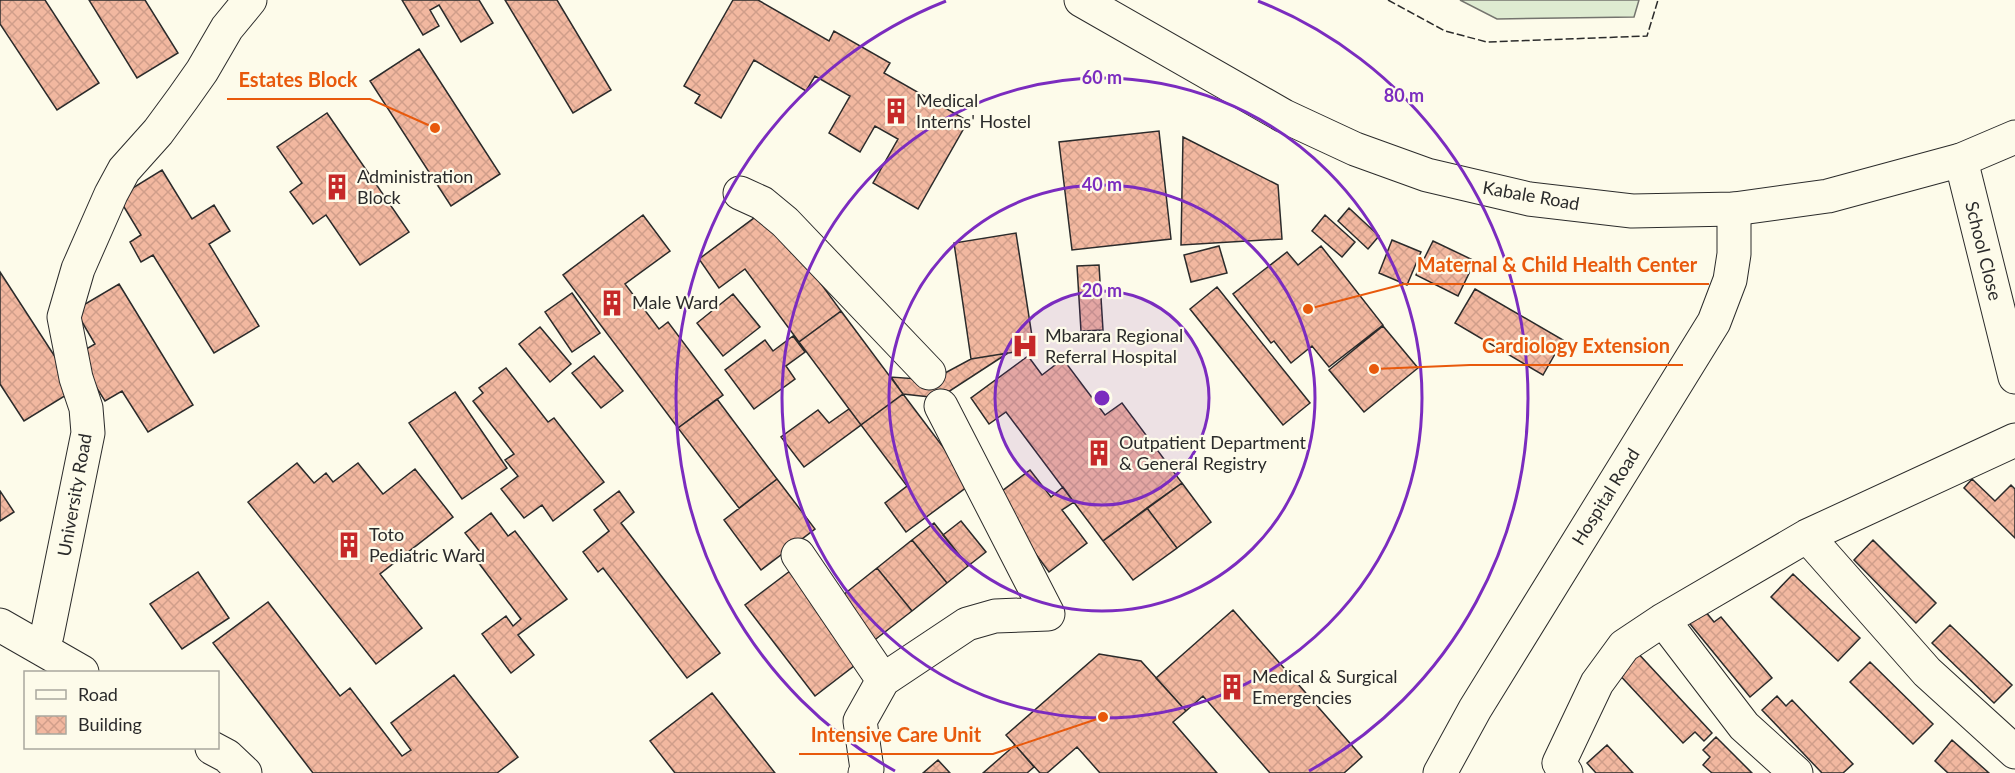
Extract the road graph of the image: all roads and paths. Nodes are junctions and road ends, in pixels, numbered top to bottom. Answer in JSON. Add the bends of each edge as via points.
{"nodes":[{"id":1,"x":250,"y":0,"type":"edge"},
{"id":2,"x":1081,"y":0,"type":"edge"},
{"id":3,"x":2015,"y":137,"type":"edge"},
{"id":4,"x":1961,"y":160,"type":"junction"},
{"id":5,"x":740,"y":193,"type":"dead end"},
{"id":6,"x":1734,"y":209,"type":"junction"},
{"id":7,"x":929,"y":373,"type":"dead end"},
{"id":8,"x":2015,"y":376,"type":"edge"},
{"id":9,"x":941,"y":406,"type":"dead end"},
{"id":10,"x":2015,"y":440,"type":"edge"},
{"id":11,"x":1807,"y":536,"type":"junction"},
{"id":12,"x":798,"y":555,"type":"dead end"},
{"id":13,"x":1662,"y":620,"type":"junction"},
{"id":14,"x":0,"y":626,"type":"edge"},
{"id":15,"x":42,"y":649,"type":"junction"},
{"id":16,"x":80,"y":671,"type":"edge"},
{"id":17,"x":883,"y":680,"type":"junction"},
{"id":18,"x":215,"y":749,"type":"edge"},
{"id":19,"x":2015,"y":752,"type":"edge"},
{"id":20,"x":245,"y":773,"type":"edge"},
{"id":21,"x":865,"y":773,"type":"edge"},
{"id":22,"x":1440,"y":773,"type":"edge"},
{"id":23,"x":1566,"y":773,"type":"edge"},
{"id":24,"x":1796,"y":773,"type":"edge"}],
"edges":[{"from":1,"to":15,"type":"street","name":"University Road","via":[[158,132],[124,170],[78,269],[64,317],[76,378],[87,408],[88,433]]},
{"from":2,"to":6,"type":"street","name":"Kabale Road","via":[[1284,116],[1355,149],[1427,175],[1529,199],[1632,211]]},
{"from":3,"to":4,"type":"street","name":"Kabale Road"},
{"from":4,"to":6,"type":"street","name":"Kabale Road","via":[[1828,196]]},
{"from":4,"to":8,"type":"street","name":"School Close"},
{"from":5,"to":7,"type":"street","via":[[762,203],[785,222]]},
{"from":6,"to":22,"type":"street","name":"Hospital Road","via":[[1730,280],[1714,322]]},
{"from":9,"to":17,"type":"street","via":[[1048,614],[995,616],[967,624]]},
{"from":10,"to":11,"type":"street"},
{"from":11,"to":13,"type":"street"},
{"from":11,"to":19,"type":"street","via":[[1928,672]]},
{"from":12,"to":17,"type":"street"},
{"from":13,"to":23,"type":"street","via":[[1624,646],[1597,683],[1559,763]]},
{"from":13,"to":24,"type":"street","via":[[1744,726]]},
{"from":14,"to":15,"type":"street"},
{"from":15,"to":16,"type":"street"},
{"from":17,"to":21,"type":"street","via":[[860,721]]},
{"from":18,"to":20,"type":"street"}]}
